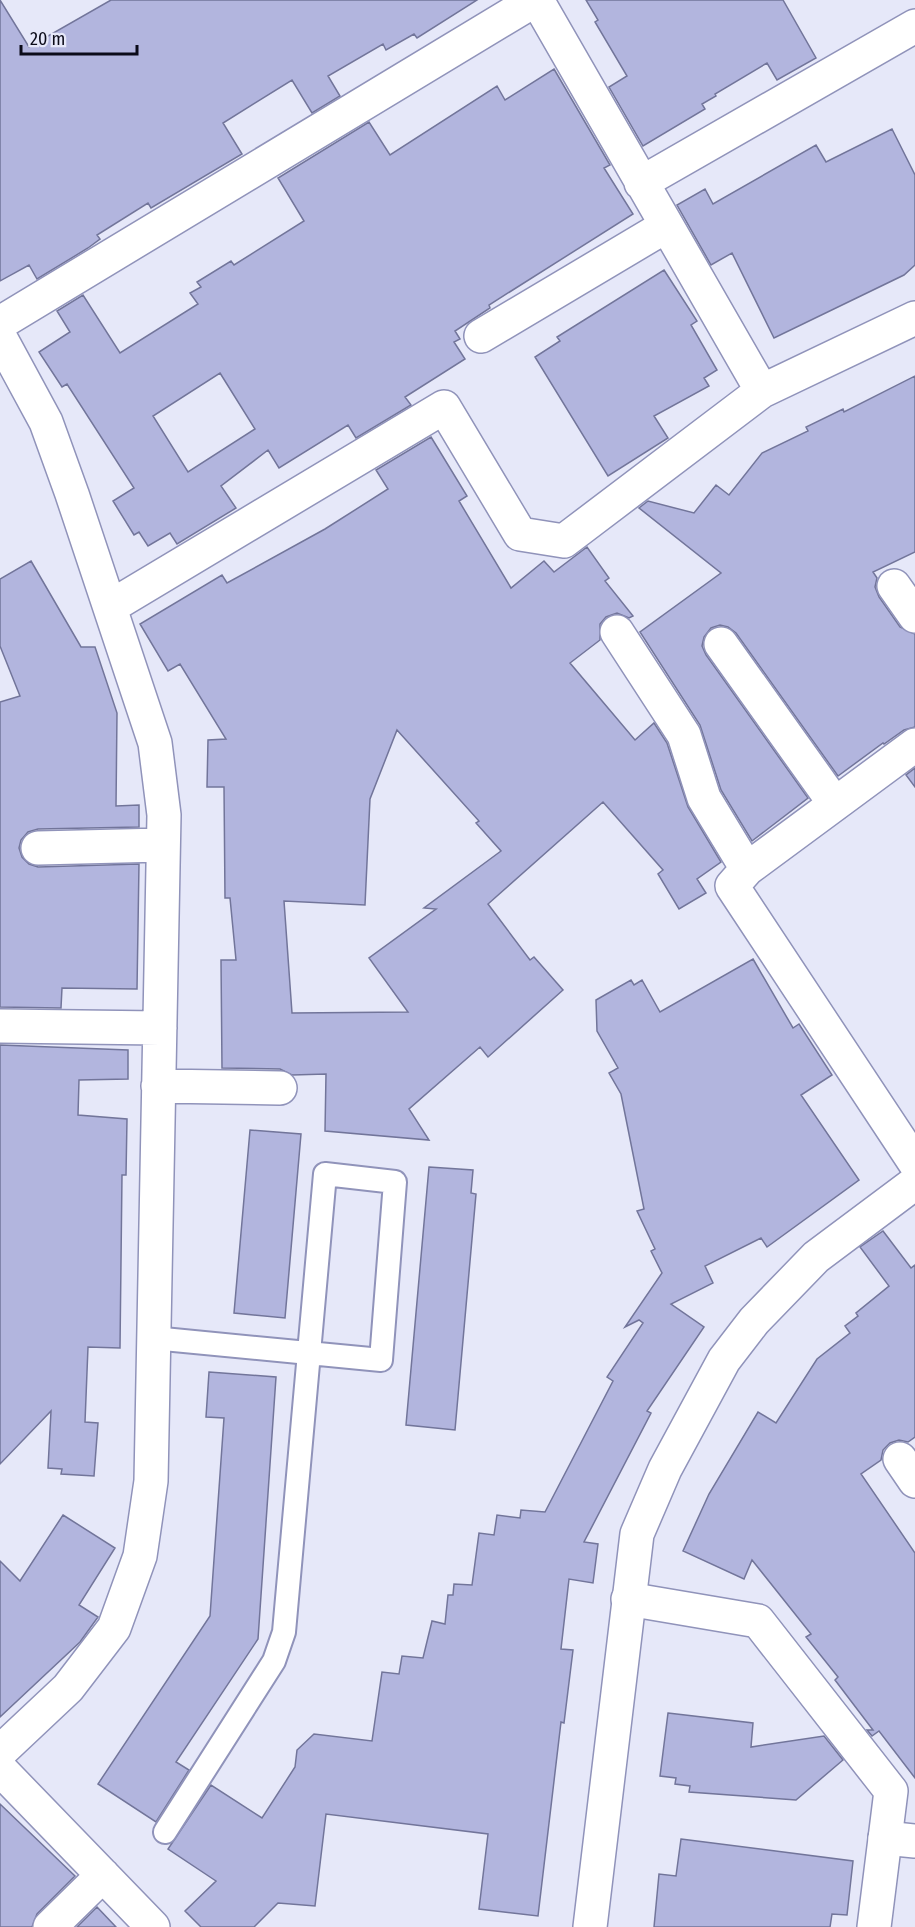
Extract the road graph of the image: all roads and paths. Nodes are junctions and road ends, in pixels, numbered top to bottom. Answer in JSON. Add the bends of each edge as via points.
{"nodes":[{"id":1,"x":536,"y":0,"type":"edge"},
{"id":2,"x":915,"y":26,"type":"edge"},
{"id":3,"x":641,"y":183,"type":"junction"},
{"id":4,"x":666,"y":226,"type":"junction"},
{"id":5,"x":915,"y":318,"type":"edge"},
{"id":6,"x":0,"y":323,"type":"edge"},
{"id":7,"x":481,"y":336,"type":"dead end"},
{"id":8,"x":0,"y":337,"type":"edge"},
{"id":9,"x":762,"y":391,"type":"junction"},
{"id":10,"x":894,"y":586,"type":"dead end"},
{"id":11,"x":110,"y":607,"type":"junction"},
{"id":12,"x":915,"y":616,"type":"edge"},
{"id":13,"x":617,"y":632,"type":"dead end"},
{"id":14,"x":721,"y":644,"type":"dead end"},
{"id":15,"x":915,"y":745,"type":"edge"},
{"id":16,"x":835,"y":804,"type":"junction"},
{"id":17,"x":163,"y":845,"type":"junction"},
{"id":18,"x":38,"y":848,"type":"dead end"},
{"id":19,"x":747,"y":869,"type":"junction"},
{"id":20,"x":0,"y":1026,"type":"edge"},
{"id":21,"x":160,"y":1028,"type":"junction"},
{"id":22,"x":158,"y":1086,"type":"junction"},
{"id":23,"x":280,"y":1088,"type":"dead end"},
{"id":24,"x":915,"y":1163,"type":"edge"},
{"id":25,"x":915,"y":1183,"type":"edge"},
{"id":26,"x":153,"y":1338,"type":"junction"},
{"id":27,"x":310,"y":1353,"type":"junction"},
{"id":28,"x":628,"y":1599,"type":"junction"},
{"id":29,"x":0,"y":1752,"type":"edge"},
{"id":30,"x":0,"y":1769,"type":"edge"},
{"id":31,"x":165,"y":1832,"type":"dead end"},
{"id":32,"x":900,"y":1839,"type":"edge"},
{"id":33,"x":103,"y":1875,"type":"junction"},
{"id":34,"x":50,"y":1927,"type":"edge"},
{"id":35,"x":153,"y":1927,"type":"edge"},
{"id":36,"x":590,"y":1927,"type":"edge"},
{"id":37,"x":874,"y":1927,"type":"edge"}],
"edges":[{"from":1,"to":3,"type":"street"},
{"from":1,"to":6,"type":"street"},
{"from":2,"to":3,"type":"street"},
{"from":3,"to":4,"type":"street"},
{"from":4,"to":7,"type":"street"},
{"from":4,"to":9,"type":"street"},
{"from":5,"to":9,"type":"street"},
{"from":8,"to":11,"type":"street","via":[[46,422]]},
{"from":9,"to":11,"type":"street","via":[[564,541],[520,534],[444,407]]},
{"from":10,"to":12,"type":"street"},
{"from":11,"to":17,"type":"street","via":[[155,743],[164,815]]},
{"from":13,"to":19,"type":"street","via":[[684,735],[704,798]]},
{"from":14,"to":16,"type":"street"},
{"from":15,"to":16,"type":"street"},
{"from":16,"to":19,"type":"street"},
{"from":17,"to":18,"type":"street"},
{"from":17,"to":21,"type":"street"},
{"from":19,"to":24,"type":"street","via":[[732,886]]},
{"from":20,"to":21,"type":"street"},
{"from":21,"to":22,"type":"street"},
{"from":22,"to":23,"type":"street"},
{"from":22,"to":26,"type":"street"},
{"from":25,"to":28,"type":"street","via":[[816,1257],[784,1288],[724,1360],[670,1459],[637,1534]]},
{"from":26,"to":27,"type":"lane"},
{"from":26,"to":29,"type":"street","via":[[151,1481],[140,1556],[114,1628],[68,1688]]},
{"from":27,"to":27,"type":"lane","via":[[381,1360],[395,1182],[326,1174]]},
{"from":27,"to":31,"type":"lane","via":[[284,1632],[274,1661]]},
{"from":28,"to":32,"type":"street","via":[[758,1621],[891,1791]]},
{"from":28,"to":36,"type":"street"},
{"from":30,"to":33,"type":"street"},
{"from":32,"to":37,"type":"street"},
{"from":33,"to":34,"type":"street"},
{"from":33,"to":35,"type":"street"}]}
